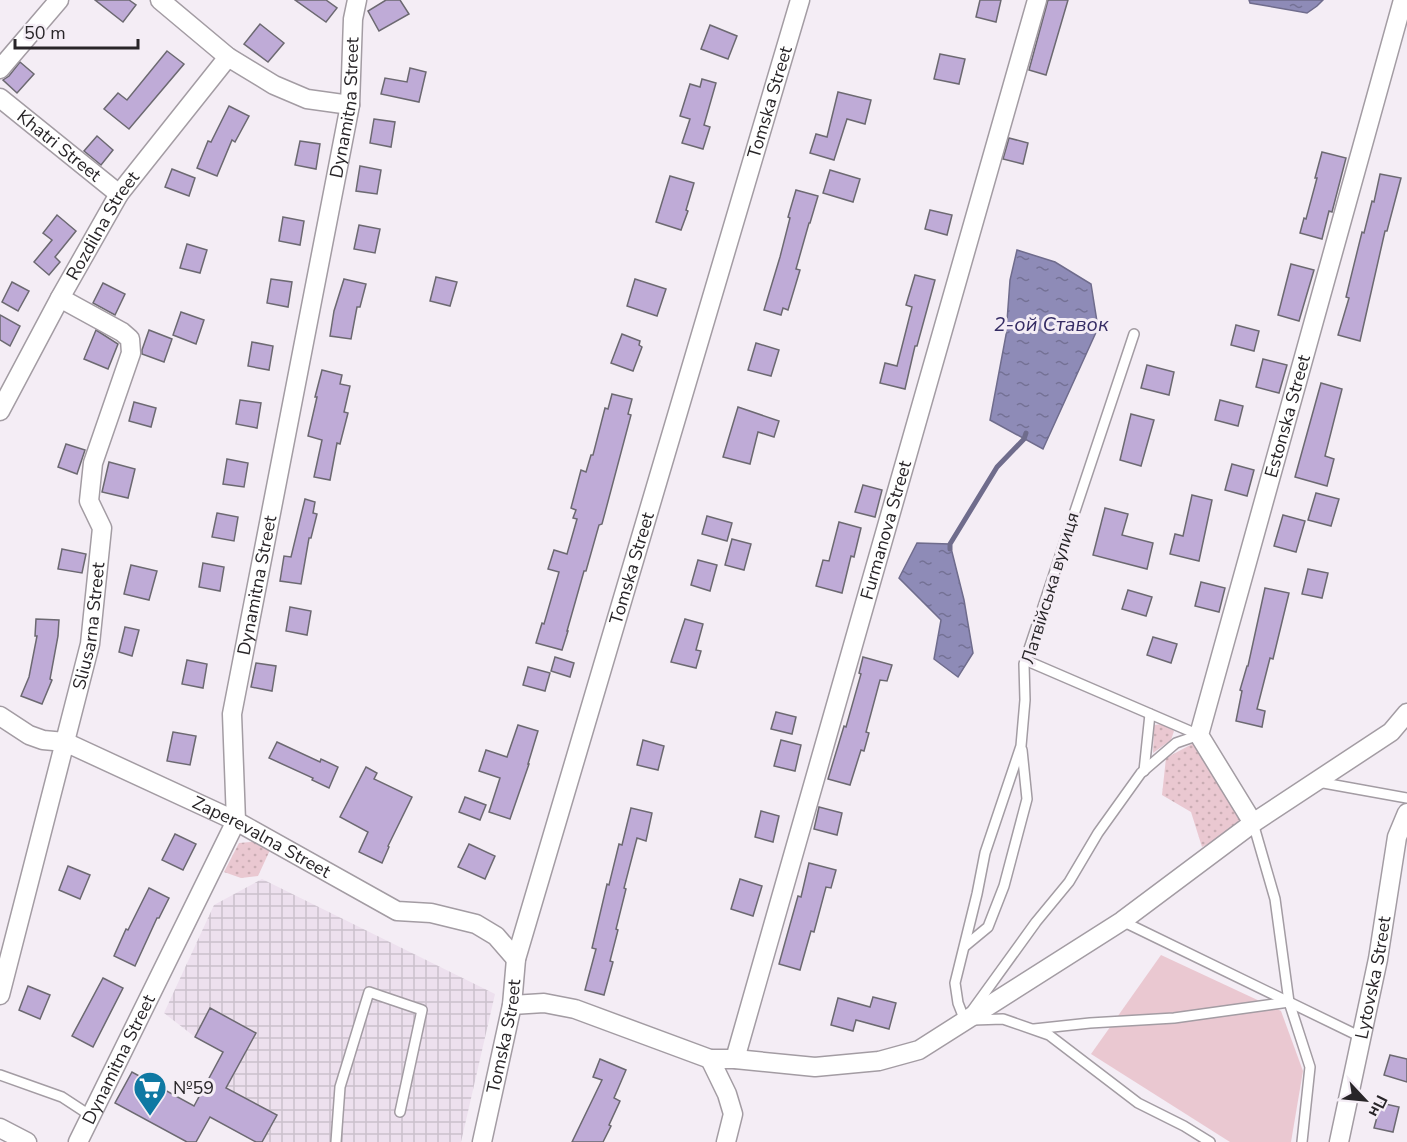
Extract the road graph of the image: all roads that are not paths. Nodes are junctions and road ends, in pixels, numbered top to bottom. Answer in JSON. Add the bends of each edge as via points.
{"nodes":[{"id":1,"x":59,"y":0,"type":"edge"},
{"id":2,"x":160,"y":0,"type":"edge"},
{"id":3,"x":357,"y":0,"type":"edge"},
{"id":4,"x":800,"y":0,"type":"edge"},
{"id":5,"x":1037,"y":0,"type":"edge"},
{"id":6,"x":1403,"y":0,"type":"edge"},
{"id":7,"x":228,"y":57,"type":"junction"},
{"id":8,"x":0,"y":69,"type":"edge"},
{"id":9,"x":0,"y":98,"type":"edge"},
{"id":10,"x":350,"y":105,"type":"junction"},
{"id":11,"x":119,"y":194,"type":"junction"},
{"id":12,"x":60,"y":298,"type":"junction"},
{"id":13,"x":1134,"y":334,"type":"dead end"},
{"id":14,"x":0,"y":411,"type":"edge"},
{"id":15,"x":1025,"y":660,"type":"junction"},
{"id":16,"x":1407,"y":713,"type":"edge"},
{"id":17,"x":1150,"y":714,"type":"junction"},
{"id":18,"x":0,"y":716,"type":"edge"},
{"id":19,"x":1399,"y":730,"type":"edge"},
{"id":20,"x":1199,"y":735,"type":"junction"},
{"id":21,"x":65,"y":742,"type":"junction"},
{"id":22,"x":1021,"y":746,"type":"junction"},
{"id":23,"x":1144,"y":771,"type":"junction"},
{"id":24,"x":1316,"y":782,"type":"junction"},
{"id":25,"x":1407,"y":798,"type":"edge"},
{"id":26,"x":1407,"y":813,"type":"edge"},
{"id":27,"x":236,"y":821,"type":"junction"},
{"id":28,"x":1252,"y":823,"type":"junction"},
{"id":29,"x":1122,"y":921,"type":"junction"},
{"id":30,"x":965,"y":946,"type":"junction"},
{"id":31,"x":516,"y":959,"type":"junction"},
{"id":32,"x":0,"y":994,"type":"edge"},
{"id":33,"x":1289,"y":1002,"type":"junction"},
{"id":34,"x":512,"y":1005,"type":"junction"},
{"id":35,"x":965,"y":1021,"type":"junction"},
{"id":36,"x":1032,"y":1029,"type":"junction"},
{"id":37,"x":1361,"y":1037,"type":"junction"},
{"id":38,"x":710,"y":1059,"type":"junction"},
{"id":39,"x":735,"y":1059,"type":"junction"},
{"id":40,"x":0,"y":1075,"type":"edge"},
{"id":41,"x":400,"y":1112,"type":"dead end"},
{"id":42,"x":91,"y":1116,"type":"junction"},
{"id":43,"x":0,"y":1128,"type":"edge"},
{"id":44,"x":27,"y":1142,"type":"edge"},
{"id":45,"x":78,"y":1142,"type":"edge"},
{"id":46,"x":336,"y":1142,"type":"edge"},
{"id":47,"x":482,"y":1142,"type":"edge"},
{"id":48,"x":726,"y":1142,"type":"edge"},
{"id":49,"x":1210,"y":1142,"type":"edge"},
{"id":50,"x":1302,"y":1142,"type":"edge"},
{"id":51,"x":1339,"y":1142,"type":"edge"}],
"edges":[{"from":1,"to":8,"type":"street"},
{"from":2,"to":7,"type":"street"},
{"from":3,"to":10,"type":"street","name":"Dynamitna Street"},
{"from":4,"to":31,"type":"street","name":"Tomska Street"},
{"from":5,"to":39,"type":"street","name":"Furmanova Street"},
{"from":6,"to":20,"type":"street","name":"Estonska Street"},
{"from":7,"to":10,"type":"street","via":[[274,85],[307,99]]},
{"from":7,"to":11,"type":"street","name":"Rozdilna Street"},
{"from":9,"to":11,"type":"street","name":"Khatri Street"},
{"from":10,"to":27,"type":"street","name":"Dynamitna Street","via":[[232,714]]},
{"from":11,"to":12,"type":"street","name":"Rozdilna Street"},
{"from":12,"to":14,"type":"street","name":"Rozdilna Street"},
{"from":12,"to":21,"type":"street","name":"Sliusarna Street","via":[[122,332],[130,339],[131,352],[93,463],[89,501],[102,528],[90,644]]},
{"from":13,"to":15,"type":"lane","name":"Латвiйська вулиця"},
{"from":15,"to":17,"type":"lane"},
{"from":15,"to":22,"type":"lane","name":"Латвiйська вулиця"},
{"from":16,"to":19,"type":"street"},
{"from":17,"to":20,"type":"lane"},
{"from":17,"to":23,"type":"lane"},
{"from":18,"to":21,"type":"street","name":"Zaperevalna Street","via":[[29,735]]},
{"from":19,"to":24,"type":"street"},
{"from":20,"to":23,"type":"lane","via":[[1176,743]]},
{"from":20,"to":28,"type":"street"},
{"from":21,"to":27,"type":"street","name":"Zaperevalna Street"},
{"from":21,"to":32,"type":"street","name":"Sliusarna Street"},
{"from":22,"to":30,"type":"lane","name":"Латвiйська вулиця","via":[[985,853]]},
{"from":22,"to":30,"type":"lane","via":[[1027,799],[1004,886],[988,927]]},
{"from":23,"to":35,"type":"lane","via":[[1098,833],[1069,882]]},
{"from":24,"to":25,"type":"lane"},
{"from":24,"to":28,"type":"street"},
{"from":26,"to":37,"type":"street","name":"Lytovska Street","via":[[1397,837]]},
{"from":27,"to":31,"type":"street","name":"Zaperevalna Street","via":[[397,910],[476,924],[496,936]]},
{"from":27,"to":42,"type":"street","name":"Dynamitna Street"},
{"from":28,"to":29,"type":"street"},
{"from":28,"to":33,"type":"lane","via":[[1275,898]]},
{"from":29,"to":33,"type":"lane"},
{"from":29,"to":35,"type":"street"},
{"from":30,"to":35,"type":"lane","name":"Латвiйська вулиця","via":[[955,983]]},
{"from":31,"to":34,"type":"street","name":"Tomska Street"},
{"from":33,"to":36,"type":"lane","via":[[1174,1018]]},
{"from":33,"to":37,"type":"lane"},
{"from":33,"to":50,"type":"lane","via":[[1310,1067]]},
{"from":34,"to":38,"type":"street","via":[[544,1003],[575,1009]]},
{"from":34,"to":47,"type":"street","name":"Tomska Street"},
{"from":35,"to":36,"type":"lane","via":[[1003,1019]]},
{"from":35,"to":39,"type":"street","via":[[919,1050],[879,1061],[815,1067]]},
{"from":36,"to":49,"type":"lane","via":[[1048,1035],[1138,1103]]},
{"from":37,"to":51,"type":"street","name":"Lytovska Street"},
{"from":38,"to":39,"type":"street"},
{"from":38,"to":48,"type":"street","via":[[733,1114]]},
{"from":40,"to":42,"type":"lane","via":[[62,1097]]},
{"from":41,"to":46,"type":"lane","via":[[422,1010],[369,992],[340,1087]]},
{"from":42,"to":45,"type":"street","name":"Dynamitna Street"},
{"from":43,"to":44,"type":"street"}]}
